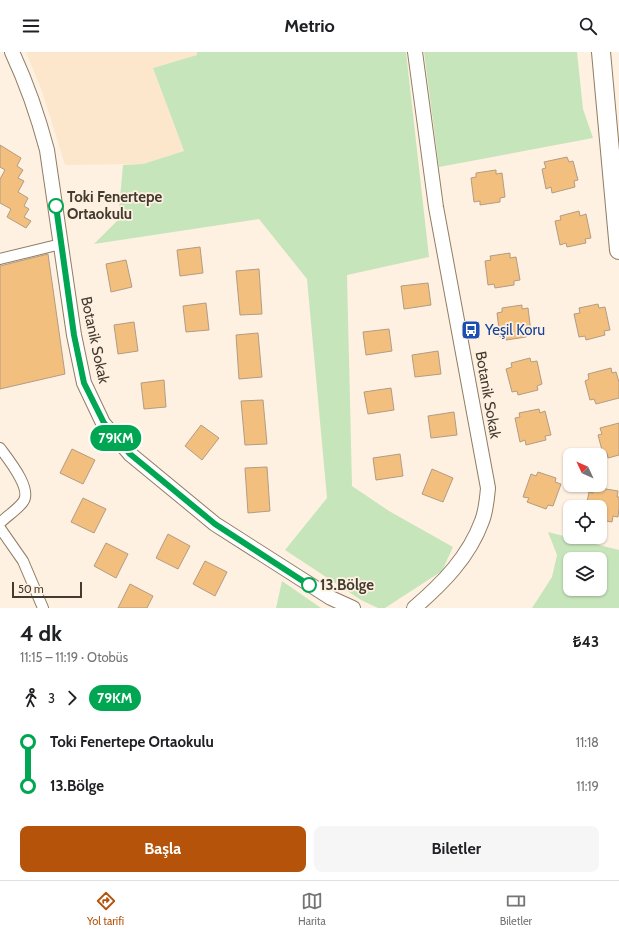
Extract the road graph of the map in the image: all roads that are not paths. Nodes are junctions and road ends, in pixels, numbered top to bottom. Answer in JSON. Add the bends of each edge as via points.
{"nodes":[{"id":1,"x":12,"y":52,"type":"edge"},
{"id":2,"x":415,"y":52,"type":"edge"},
{"id":3,"x":601,"y":52,"type":"edge"},
{"id":4,"x":61,"y":244,"type":"junction"},
{"id":5,"x":619,"y":250,"type":"edge"},
{"id":6,"x":0,"y":259,"type":"edge"},
{"id":7,"x":0,"y":448,"type":"edge"},
{"id":8,"x":0,"y":523,"type":"edge"},
{"id":9,"x":0,"y":528,"type":"edge"},
{"id":10,"x":336,"y":603,"type":"edge"},
{"id":11,"x":415,"y":607,"type":"edge"},
{"id":12,"x":43,"y":608,"type":"edge"},
{"id":13,"x":353,"y":608,"type":"edge"}],
"edges":[{"from":1,"to":4,"type":"main road","name":"Botanik Sokak","via":[[42,130]]},
{"from":2,"to":11,"type":"main road","name":"Botanik Sokak","via":[[436,207],[488,488],[483,521],[472,543],[447,577]]},
{"from":3,"to":5,"type":"highway"},
{"from":4,"to":6,"type":"street"},
{"from":4,"to":10,"type":"main road","name":"Botanik Sokak","via":[[74,335],[84,383],[104,423],[130,454],[215,524]]},
{"from":7,"to":8,"type":"street","via":[[23,482],[26,492],[24,501]]},
{"from":9,"to":12,"type":"street","via":[[23,562]]},
{"from":10,"to":13,"type":"main road","name":"Botanik Sokak"}]}
